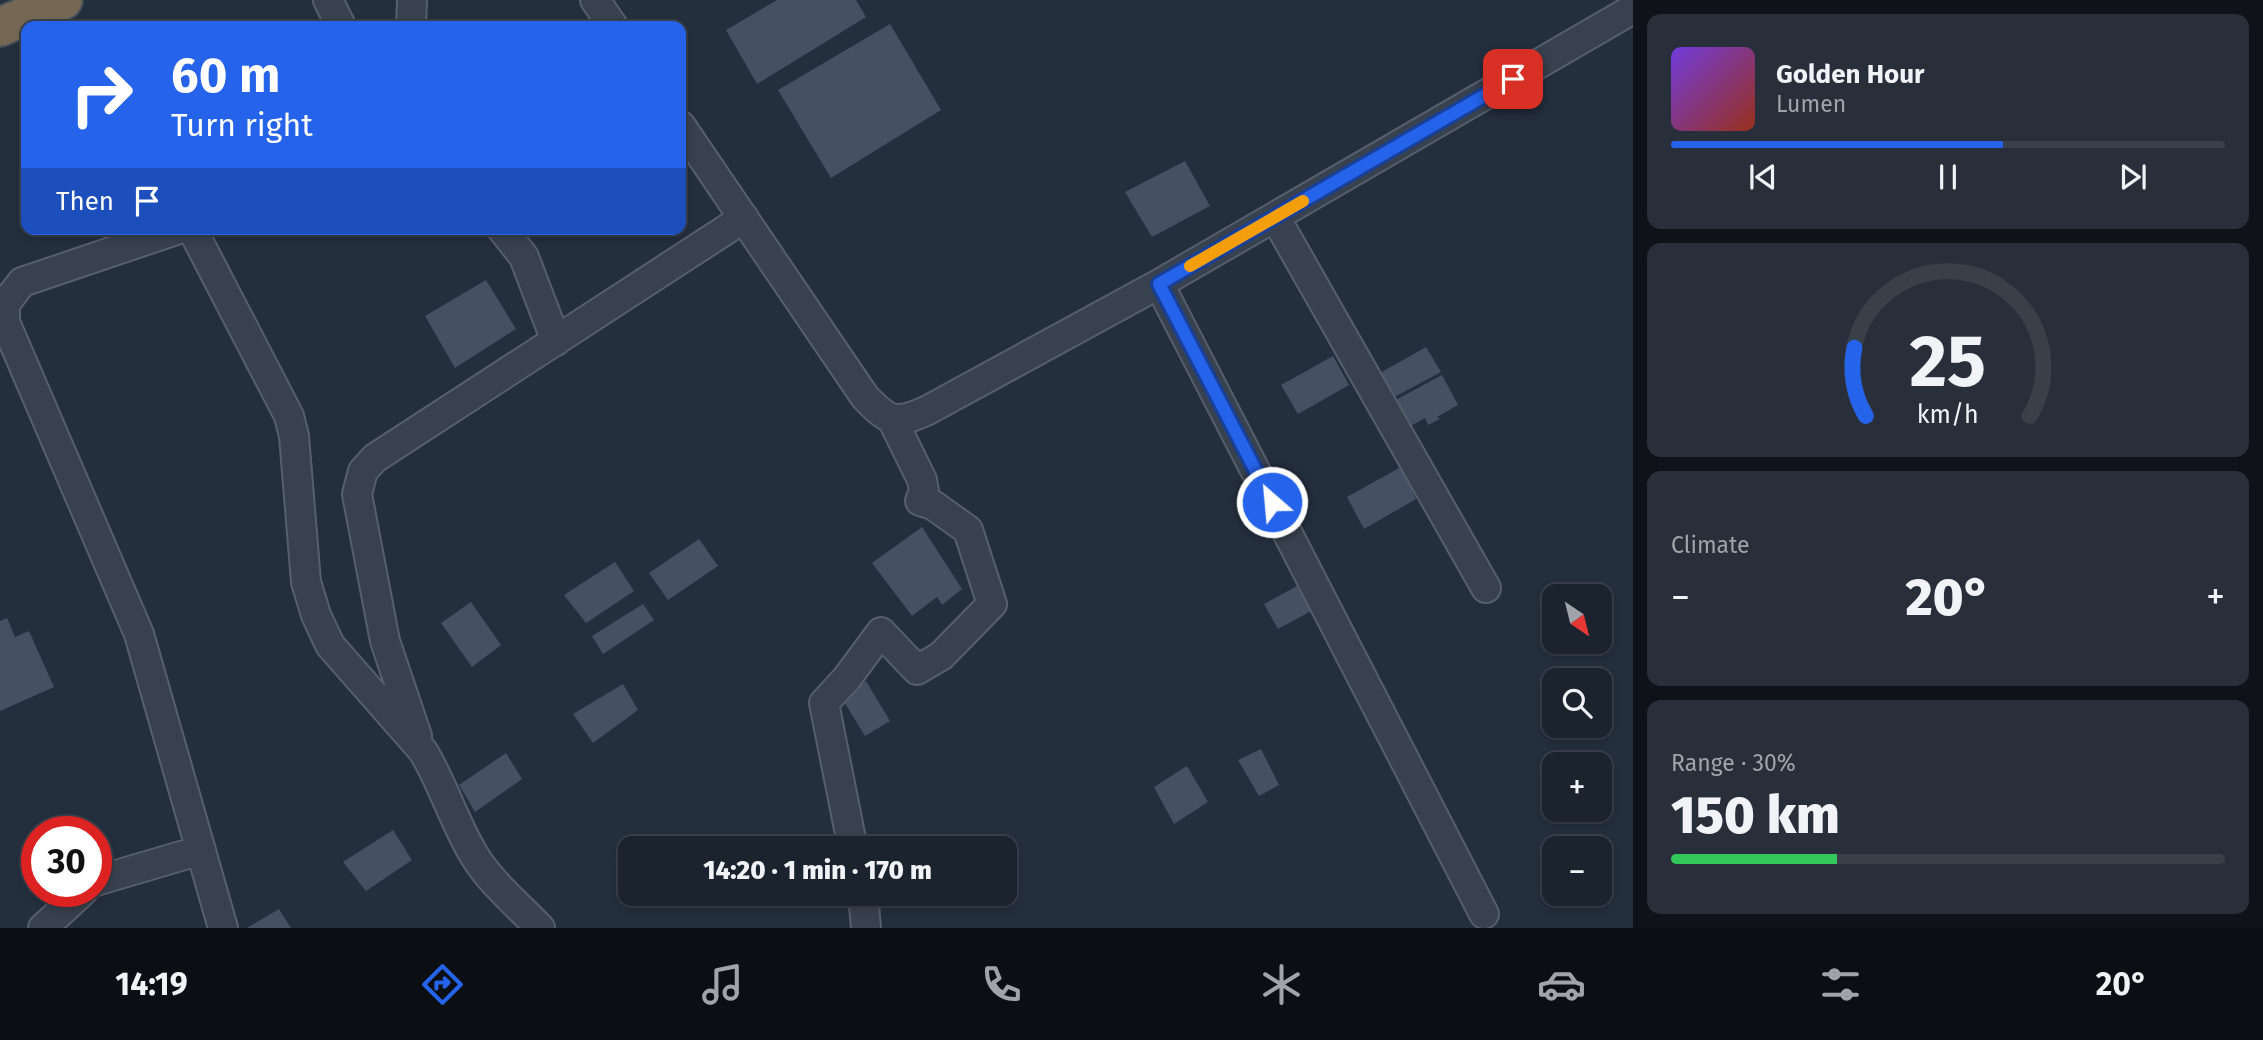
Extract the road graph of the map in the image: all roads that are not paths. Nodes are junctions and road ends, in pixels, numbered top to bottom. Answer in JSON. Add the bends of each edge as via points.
{"nodes":[{"id":1,"x":64,"y":0,"type":"edge"},
{"id":2,"x":328,"y":0,"type":"edge"},
{"id":3,"x":412,"y":0,"type":"edge"},
{"id":4,"x":595,"y":0,"type":"edge"},
{"id":5,"x":1633,"y":9,"type":"edge"},
{"id":6,"x":338,"y":21,"type":"edge"},
{"id":7,"x":411,"y":21,"type":"edge"},
{"id":8,"x":610,"y":21,"type":"edge"},
{"id":9,"x":0,"y":27,"type":"edge"},
{"id":10,"x":686,"y":133,"type":"edge"},
{"id":11,"x":1275,"y":217,"type":"junction"},
{"id":12,"x":744,"y":218,"type":"junction"},
{"id":13,"x":161,"y":235,"type":"edge"},
{"id":14,"x":195,"y":235,"type":"edge"},
{"id":15,"x":507,"y":235,"type":"edge"},
{"id":16,"x":1159,"y":284,"type":"junction"},
{"id":17,"x":2,"y":299,"type":"edge"},
{"id":18,"x":556,"y":341,"type":"junction"},
{"id":19,"x":892,"y":419,"type":"junction"},
{"id":20,"x":1486,"y":588,"type":"dead end"},
{"id":21,"x":423,"y":751,"type":"junction"},
{"id":22,"x":850,"y":836,"type":"edge"},
{"id":23,"x":201,"y":850,"type":"junction"},
{"id":24,"x":112,"y":876,"type":"edge"},
{"id":25,"x":864,"y":906,"type":"edge"},
{"id":26,"x":66,"y":907,"type":"edge"},
{"id":27,"x":1484,"y":914,"type":"dead end"},
{"id":28,"x":43,"y":928,"type":"edge"},
{"id":29,"x":223,"y":928,"type":"edge"},
{"id":30,"x":540,"y":928,"type":"edge"},
{"id":31,"x":866,"y":928,"type":"edge"}],
"edges":[{"from":1,"to":9,"type":"highway"},
{"from":2,"to":6,"type":"street"},
{"from":3,"to":7,"type":"street"},
{"from":4,"to":8,"type":"street"},
{"from":5,"to":11,"type":"street"},
{"from":10,"to":12,"type":"street"},
{"from":11,"to":16,"type":"street"},
{"from":11,"to":20,"type":"street"},
{"from":12,"to":18,"type":"street"},
{"from":12,"to":19,"type":"street","via":[[865,397]]},
{"from":13,"to":17,"type":"street","via":[[22,282]]},
{"from":14,"to":21,"type":"street","via":[[289,416],[306,582],[316,615],[330,645]]},
{"from":15,"to":18,"type":"street","via":[[524,257]]},
{"from":16,"to":19,"type":"street","via":[[928,410]]},
{"from":16,"to":27,"type":"street"},
{"from":17,"to":23,"type":"street","via":[[5,322],[139,634]]},
{"from":18,"to":21,"type":"street","via":[[375,458],[363,471],[357,494],[385,641]]},
{"from":19,"to":22,"type":"street","via":[[922,480],[920,501],[968,530],[992,604],[941,656],[917,670],[881,632],[824,703]]},
{"from":21,"to":30,"type":"street","via":[[482,867]]},
{"from":23,"to":24,"type":"street"},
{"from":23,"to":29,"type":"street"},
{"from":25,"to":31,"type":"street"},
{"from":26,"to":28,"type":"street"}]}
